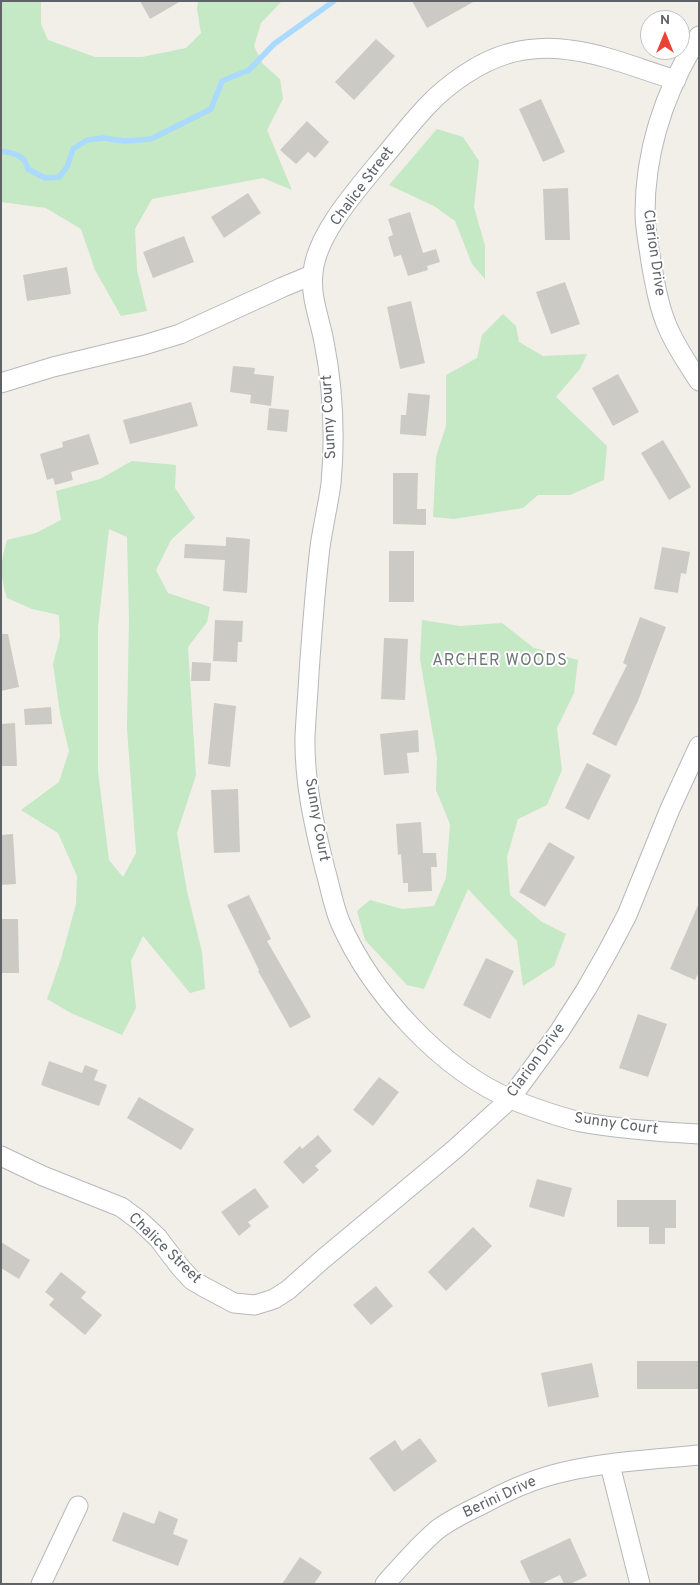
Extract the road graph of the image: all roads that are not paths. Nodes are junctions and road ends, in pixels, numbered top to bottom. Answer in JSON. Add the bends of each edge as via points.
{"nodes":[{"id":1,"x":699,"y":36,"type":"edge"},
{"id":2,"x":676,"y":80,"type":"junction"},
{"id":3,"x":312,"y":275,"type":"junction"},
{"id":4,"x":699,"y":381,"type":"edge"},
{"id":5,"x":1,"y":383,"type":"edge"},
{"id":6,"x":699,"y":746,"type":"edge"},
{"id":7,"x":510,"y":1099,"type":"junction"},
{"id":8,"x":699,"y":1134,"type":"edge"},
{"id":9,"x":1,"y":1156,"type":"edge"},
{"id":10,"x":274,"y":1299,"type":"joint"},
{"id":11,"x":699,"y":1455,"type":"edge"},
{"id":12,"x":610,"y":1465,"type":"junction"},
{"id":13,"x":78,"y":1506,"type":"dead end"},
{"id":14,"x":45,"y":1583,"type":"edge"},
{"id":15,"x":385,"y":1584,"type":"edge"},
{"id":16,"x":640,"y":1584,"type":"edge"}],
"edges":[{"from":1,"to":2,"type":"street","name":"Clarion Drive"},
{"from":2,"to":3,"type":"street","name":"Chalice Street","via":[[570,50],[510,52],[491,60],[452,83],[428,105],[360,186],[321,244]]},
{"from":2,"to":4,"type":"street","name":"Clarion Drive","via":[[653,143],[645,214],[653,274],[665,319],[678,348]]},
{"from":3,"to":5,"type":"street","via":[[180,334]]},
{"from":3,"to":7,"type":"street","name":"Sunny Court","via":[[330,386],[333,450],[313,612],[305,738],[310,799],[318,843],[341,922],[385,997],[415,1030],[469,1077]]},
{"from":6,"to":7,"type":"street","name":"Clarion Drive","via":[[627,915],[608,951],[558,1032]]},
{"from":7,"to":8,"type":"street","name":"Sunny Court","via":[[579,1122]]},
{"from":7,"to":10,"type":"street","name":"Clarion Drive","via":[[455,1149]]},
{"from":9,"to":10,"type":"street","name":"Chalice Street","via":[[121,1207],[152,1232],[192,1280],[234,1303],[255,1305]]},
{"from":11,"to":12,"type":"street","name":"Berini Drive"},
{"from":12,"to":15,"type":"street","name":"Berini Drive","via":[[547,1476],[507,1491],[450,1521],[405,1561]]},
{"from":12,"to":16,"type":"street"},
{"from":13,"to":14,"type":"street"}]}
